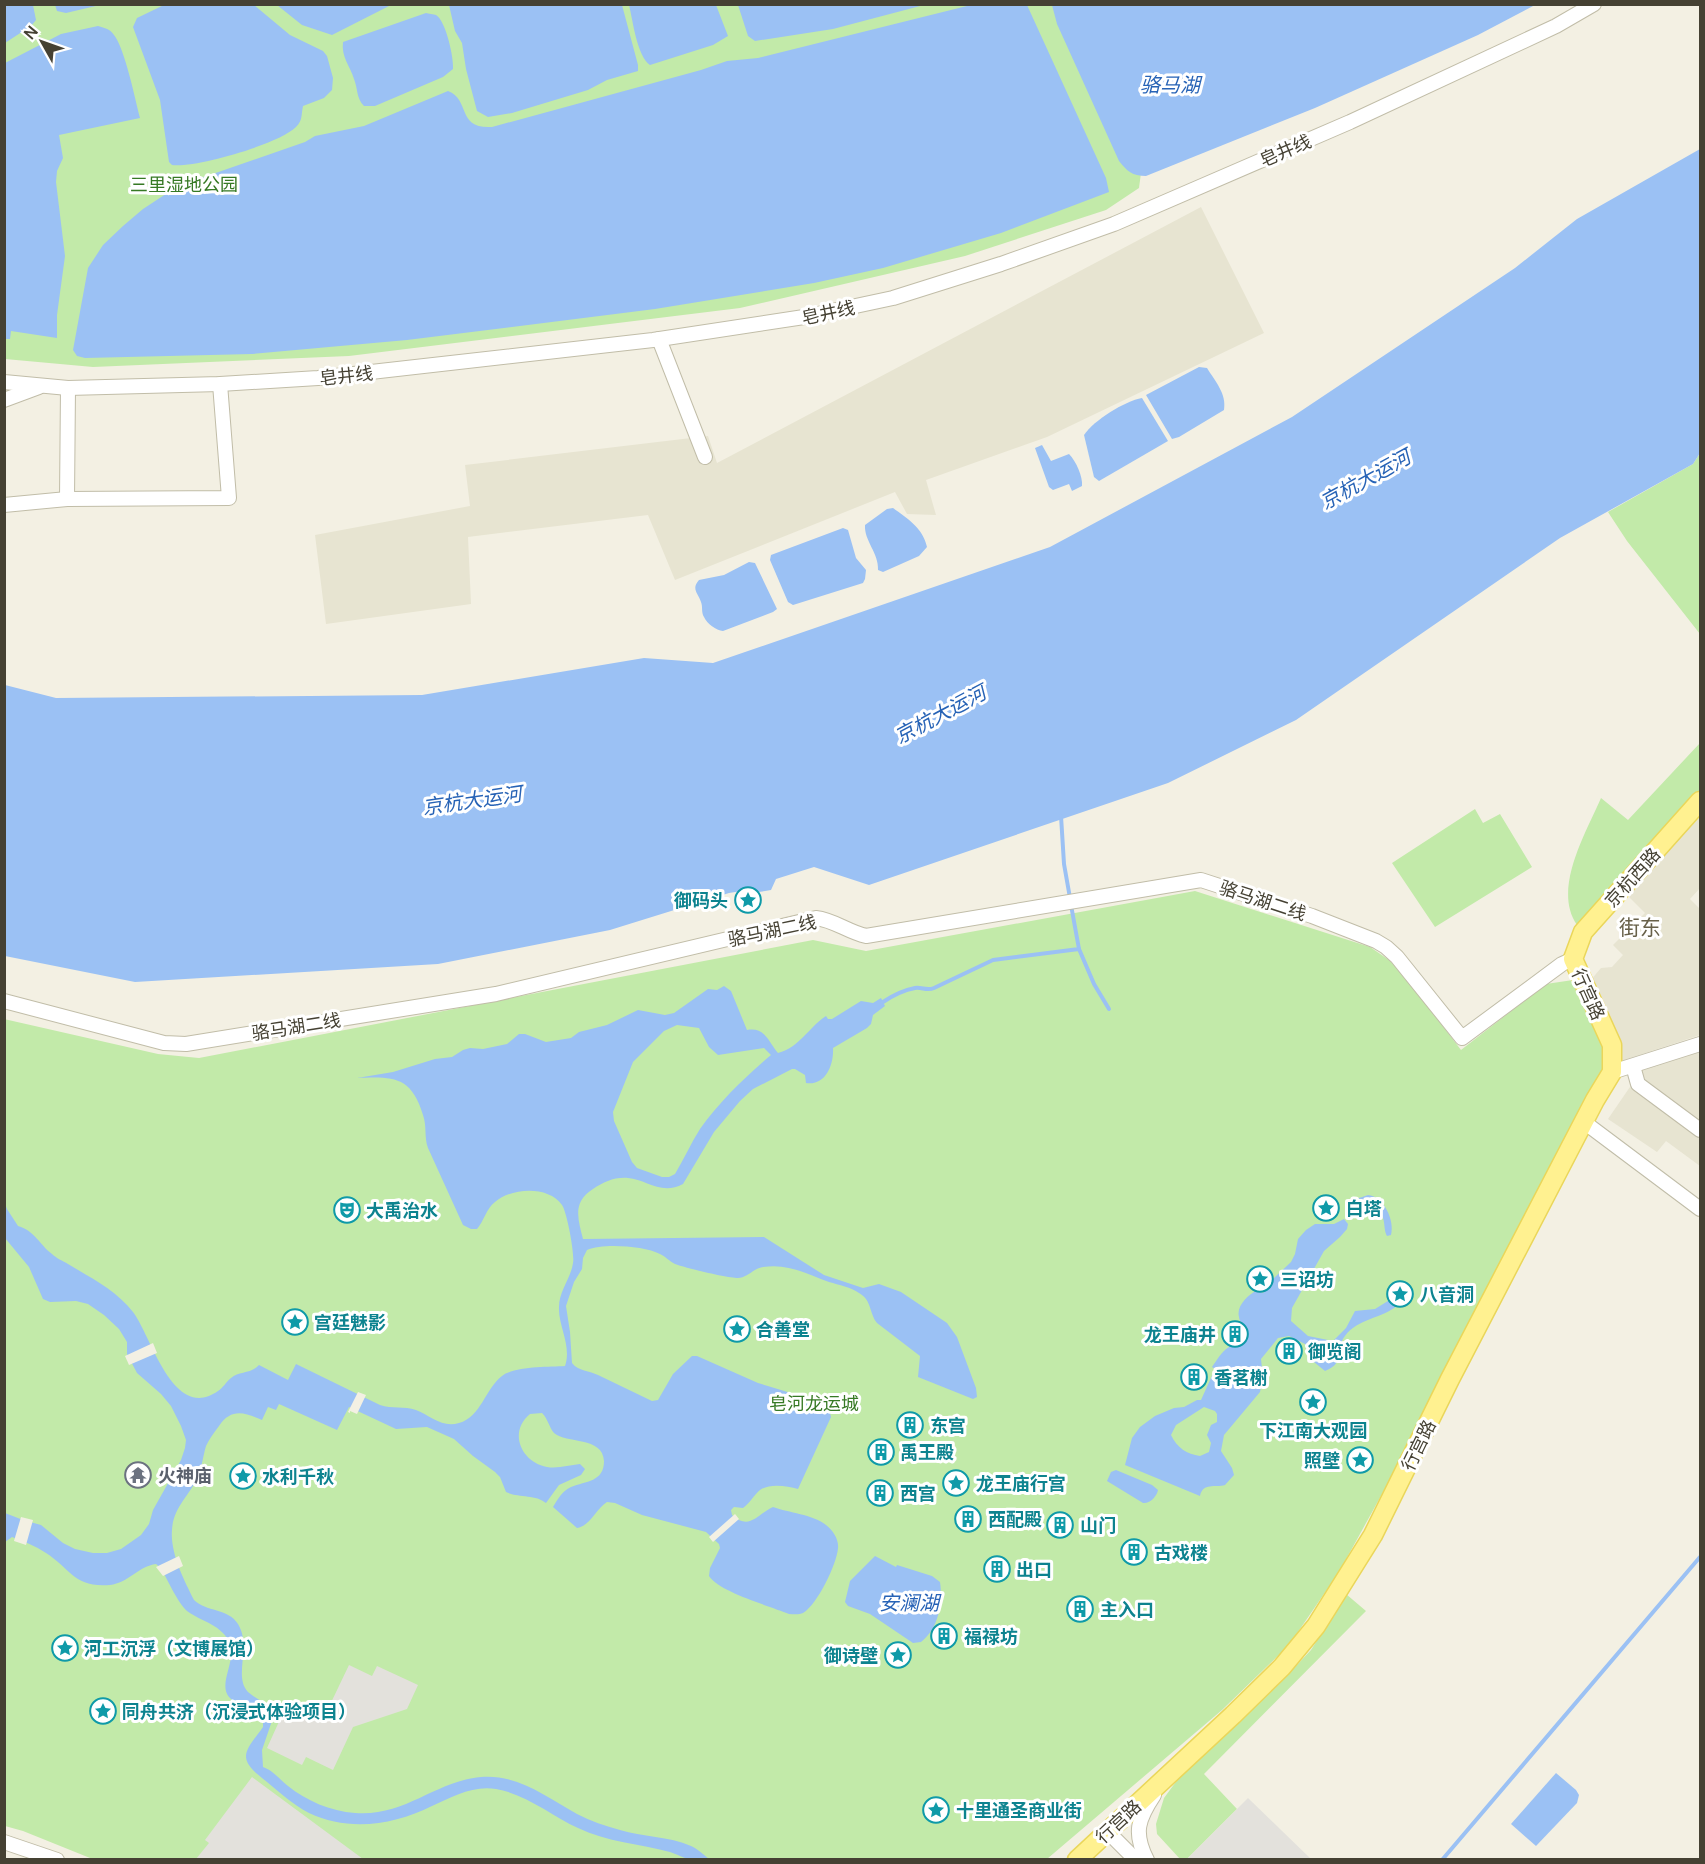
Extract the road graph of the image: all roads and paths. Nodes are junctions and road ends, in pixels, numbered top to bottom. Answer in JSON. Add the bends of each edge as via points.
{"nodes":[{"id":1,"x":1594,"y":4,"type":"edge"},
{"id":2,"x":659,"y":339,"type":"junction"},
{"id":3,"x":4,"y":382,"type":"edge"},
{"id":4,"x":220,"y":384,"type":"junction"},
{"id":5,"x":41,"y":386,"type":"junction"},
{"id":6,"x":68,"y":388,"type":"junction"},
{"id":7,"x":4,"y":400,"type":"edge"},
{"id":8,"x":705,"y":457,"type":"dead end"},
{"id":9,"x":67,"y":500,"type":"junction"},
{"id":10,"x":4,"y":505,"type":"edge"},
{"id":11,"x":1701,"y":801,"type":"edge"},
{"id":12,"x":1574,"y":959,"type":"junction"},
{"id":13,"x":4,"y":1002,"type":"edge"},
{"id":14,"x":1701,"y":1044,"type":"edge"},
{"id":15,"x":1633,"y":1066,"type":"junction"},
{"id":16,"x":1612,"y":1072,"type":"junction"},
{"id":17,"x":1584,"y":1122,"type":"junction"},
{"id":18,"x":1701,"y":1130,"type":"edge"},
{"id":19,"x":1701,"y":1209,"type":"edge"},
{"id":20,"x":1164,"y":1779,"type":"junction"},
{"id":21,"x":1107,"y":1831,"type":"junction"},
{"id":22,"x":4,"y":1842,"type":"edge"},
{"id":23,"x":57,"y":1860,"type":"edge"},
{"id":24,"x":1077,"y":1860,"type":"edge"},
{"id":25,"x":1136,"y":1860,"type":"edge"},
{"id":26,"x":1147,"y":1860,"type":"edge"}],
"edges":[{"from":1,"to":2,"type":"street","name":"皂井线","via":[[1556,27],[1350,122],[1114,224],[882,301]]},
{"from":2,"to":4,"type":"street","name":"皂井线","via":[[318,378]]},
{"from":2,"to":8,"type":"street"},
{"from":3,"to":5,"type":"street","name":"皂井线"},
{"from":4,"to":6,"type":"street","name":"皂井线"},
{"from":4,"to":9,"type":"street","via":[[229,498]]},
{"from":5,"to":6,"type":"street","name":"皂井线"},
{"from":5,"to":7,"type":"street"},
{"from":6,"to":9,"type":"street"},
{"from":9,"to":10,"type":"street"},
{"from":11,"to":12,"type":"main road","name":"京杭西路","via":[[1583,932]]},
{"from":12,"to":13,"type":"street","name":"骆马湖二线","via":[[1462,1038],[1386,947],[1312,916],[1201,880],[866,936],[816,918],[496,994],[186,1044],[164,1043]]},
{"from":12,"to":16,"type":"main road","name":"行宫路","via":[[1612,1045]]},
{"from":14,"to":15,"type":"street"},
{"from":15,"to":16,"type":"street"},
{"from":15,"to":18,"type":"street","via":[[1638,1084]]},
{"from":16,"to":17,"type":"main road","name":"行宫路"},
{"from":17,"to":19,"type":"street"},
{"from":17,"to":20,"type":"main road","name":"行宫路","via":[[1355,1567],[1316,1626],[1282,1667]]},
{"from":20,"to":21,"type":"main road","name":"行宫路"},
{"from":20,"to":26,"type":"street","via":[[1139,1823],[1140,1846]]},
{"from":21,"to":24,"type":"main road","name":"行宫路"},
{"from":21,"to":25,"type":"street"},
{"from":22,"to":23,"type":"street"}]}
